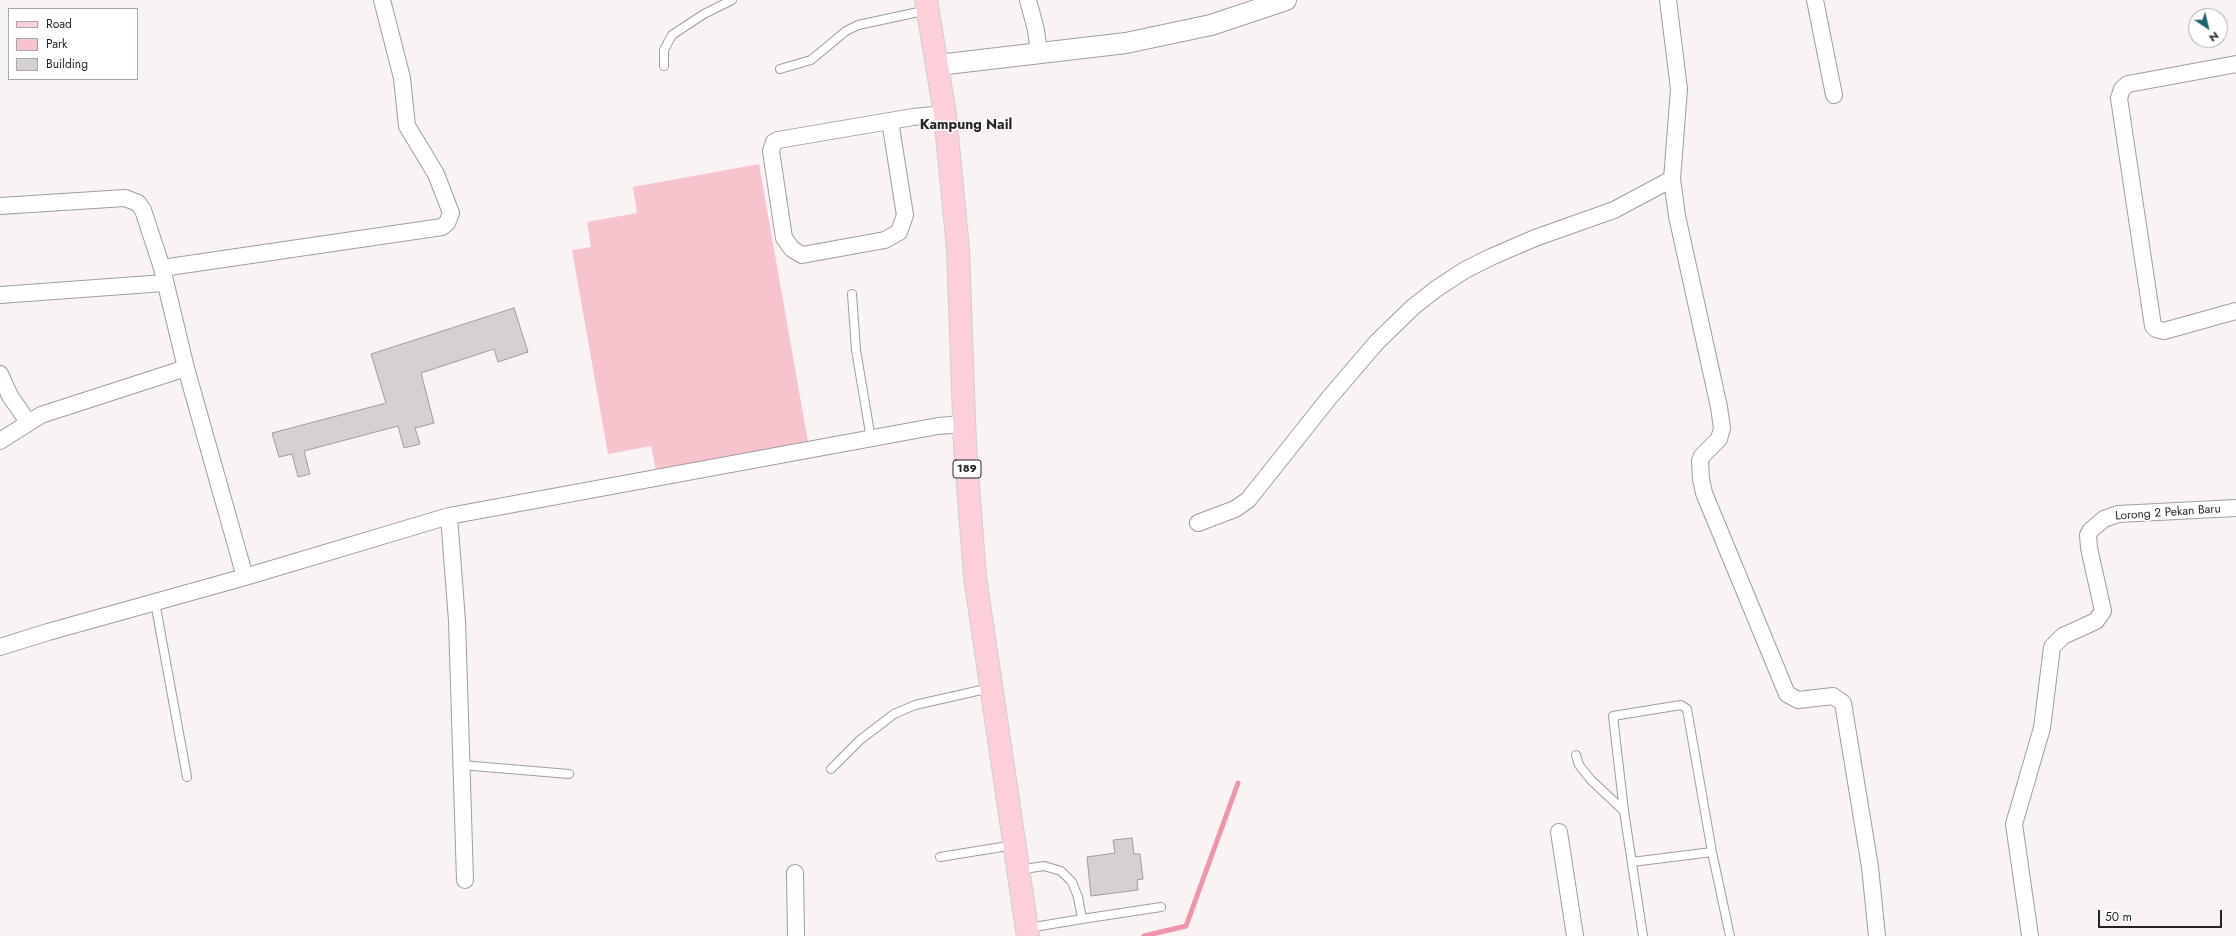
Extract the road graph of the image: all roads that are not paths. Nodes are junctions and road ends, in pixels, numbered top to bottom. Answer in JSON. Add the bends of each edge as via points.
{"nodes":[{"id":1,"x":382,"y":0,"type":"edge"},
{"id":2,"x":732,"y":0,"type":"edge"},
{"id":3,"x":1028,"y":0,"type":"edge"},
{"id":4,"x":1286,"y":0,"type":"edge"},
{"id":5,"x":1668,"y":0,"type":"edge"},
{"id":6,"x":1815,"y":0,"type":"edge"},
{"id":7,"x":927,"y":5,"type":"edge"},
{"id":8,"x":1039,"y":53,"type":"junction"},
{"id":9,"x":2236,"y":64,"type":"edge"},
{"id":10,"x":938,"y":65,"type":"junction"},
{"id":11,"x":664,"y":66,"type":"dead end"},
{"id":12,"x":780,"y":69,"type":"dead end"},
{"id":13,"x":1834,"y":96,"type":"dead end"},
{"id":14,"x":945,"y":114,"type":"junction"},
{"id":15,"x":890,"y":121,"type":"junction"},
{"id":16,"x":1672,"y":179,"type":"junction"},
{"id":17,"x":0,"y":206,"type":"edge"},
{"id":18,"x":163,"y":276,"type":"junction"},
{"id":19,"x":852,"y":294,"type":"dead end"},
{"id":20,"x":0,"y":295,"type":"edge"},
{"id":21,"x":2236,"y":311,"type":"edge"},
{"id":22,"x":185,"y":364,"type":"junction"},
{"id":23,"x":1,"y":382,"type":"edge"},
{"id":24,"x":28,"y":422,"type":"junction"},
{"id":25,"x":965,"y":424,"type":"junction"},
{"id":26,"x":871,"y":439,"type":"junction"},
{"id":27,"x":0,"y":441,"type":"edge"},
{"id":28,"x":2236,"y":508,"type":"edge"},
{"id":29,"x":449,"y":516,"type":"junction"},
{"id":30,"x":1198,"y":522,"type":"dead end"},
{"id":31,"x":245,"y":577,"type":"junction"},
{"id":32,"x":155,"y":602,"type":"junction"},
{"id":33,"x":0,"y":647,"type":"edge"},
{"id":34,"x":990,"y":688,"type":"junction"},
{"id":35,"x":1576,"y":755,"type":"dead end"},
{"id":36,"x":461,"y":765,"type":"junction"},
{"id":37,"x":831,"y":769,"type":"dead end"},
{"id":38,"x":569,"y":774,"type":"dead end"},
{"id":39,"x":187,"y":777,"type":"dead end"},
{"id":40,"x":1624,"y":811,"type":"junction"},
{"id":41,"x":1559,"y":832,"type":"dead end"},
{"id":42,"x":1014,"y":845,"type":"junction"},
{"id":43,"x":1712,"y":852,"type":"junction"},
{"id":44,"x":940,"y":857,"type":"dead end"},
{"id":45,"x":1632,"y":862,"type":"junction"},
{"id":46,"x":1018,"y":870,"type":"junction"},
{"id":47,"x":795,"y":873,"type":"dead end"},
{"id":48,"x":465,"y":880,"type":"dead end"},
{"id":49,"x":1161,"y":907,"type":"dead end"},
{"id":50,"x":1082,"y":919,"type":"junction"},
{"id":51,"x":1027,"y":932,"type":"edge"},
{"id":52,"x":796,"y":936,"type":"edge"},
{"id":53,"x":1575,"y":936,"type":"edge"},
{"id":54,"x":1643,"y":936,"type":"edge"},
{"id":55,"x":1730,"y":936,"type":"edge"},
{"id":56,"x":1877,"y":936,"type":"edge"},
{"id":57,"x":2030,"y":936,"type":"edge"}],
"edges":[{"from":1,"to":18,"type":"street","via":[[402,78],[407,126],[436,174],[452,213],[447,224],[442,227]]},
{"from":2,"to":11,"type":"lane","via":[[704,14],[672,35],[664,50]]},
{"from":3,"to":8,"type":"street"},
{"from":4,"to":8,"type":"street","via":[[1212,25],[1126,43]]},
{"from":5,"to":16,"type":"street","via":[[1679,89]]},
{"from":6,"to":13,"type":"street"},
{"from":7,"to":10,"type":"main road","number":"189"},
{"from":7,"to":12,"type":"lane","via":[[858,25],[846,31],[811,60]]},
{"from":8,"to":10,"type":"street"},
{"from":9,"to":21,"type":"street","via":[[2128,84],[2122,89],[2119,98],[2153,326],[2164,331]]},
{"from":10,"to":14,"type":"main road","number":"189"},
{"from":14,"to":15,"type":"street"},
{"from":14,"to":25,"type":"main road","number":"189","via":[[958,249]]},
{"from":15,"to":15,"type":"street","via":[[774,142],[771,151],[784,238],[792,249],[802,255],[885,240],[899,232],[905,215]]},
{"from":16,"to":30,"type":"street","via":[[1614,210],[1535,238],[1491,257],[1436,289],[1377,342],[1248,500],[1235,509]]},
{"from":16,"to":56,"type":"street","via":[[1677,216],[1720,407],[1722,434],[1700,461],[1704,493],[1787,694],[1798,700],[1833,696],[1843,703],[1870,867]]},
{"from":17,"to":18,"type":"street","via":[[132,199],[143,210]]},
{"from":18,"to":20,"type":"street"},
{"from":18,"to":22,"type":"street"},
{"from":19,"to":26,"type":"lane","via":[[856,350]]},
{"from":22,"to":24,"type":"street"},
{"from":22,"to":31,"type":"street"},
{"from":23,"to":24,"type":"street"},
{"from":24,"to":27,"type":"street"},
{"from":25,"to":26,"type":"street","via":[[938,426]]},
{"from":25,"to":34,"type":"main road","number":"189","via":[[972,554]]},
{"from":26,"to":29,"type":"street"},
{"from":28,"to":57,"type":"street","name":"Lorong 2 Pekan Baru","via":[[2118,514],[2104,519],[2088,535],[2103,611],[2096,621],[2063,636],[2052,647],[2042,728],[2014,824]]},
{"from":29,"to":31,"type":"street"},
{"from":29,"to":36,"type":"street","via":[[457,621]]},
{"from":31,"to":32,"type":"street"},
{"from":32,"to":33,"type":"street"},
{"from":32,"to":39,"type":"lane"},
{"from":34,"to":37,"type":"lane","via":[[915,705],[894,714],[860,740]]},
{"from":34,"to":42,"type":"main road","number":"189"},
{"from":35,"to":40,"type":"lane","via":[[1588,776]]},
{"from":36,"to":38,"type":"lane"},
{"from":36,"to":48,"type":"street"},
{"from":40,"to":43,"type":"lane","via":[[1613,716],[1685,706]]},
{"from":40,"to":45,"type":"lane"},
{"from":41,"to":53,"type":"street"},
{"from":42,"to":44,"type":"lane"},
{"from":42,"to":46,"type":"main road","number":"189"},
{"from":43,"to":45,"type":"lane"},
{"from":43,"to":55,"type":"lane"},
{"from":45,"to":54,"type":"lane"},
{"from":46,"to":50,"type":"lane","via":[[1044,866],[1064,873],[1075,889]]},
{"from":46,"to":51,"type":"main road","number":"189"},
{"from":47,"to":52,"type":"street"},
{"from":49,"to":50,"type":"lane"},
{"from":50,"to":51,"type":"lane"}]}
